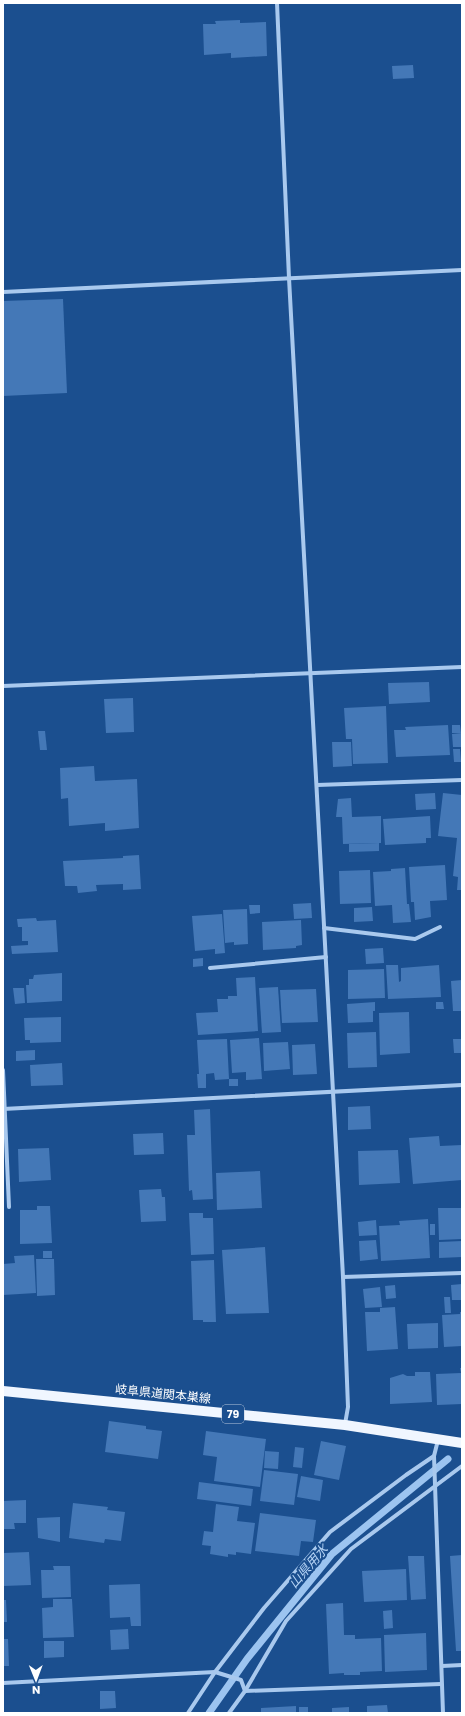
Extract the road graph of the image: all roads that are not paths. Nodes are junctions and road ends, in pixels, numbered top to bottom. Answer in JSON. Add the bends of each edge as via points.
{"nodes":[{"id":1,"x":277,"y":3,"type":"edge"},
{"id":2,"x":462,"y":270,"type":"edge"},
{"id":3,"x":289,"y":278,"type":"junction"},
{"id":4,"x":3,"y":292,"type":"edge"},
{"id":5,"x":462,"y":667,"type":"edge"},
{"id":6,"x":311,"y":672,"type":"junction"},
{"id":7,"x":3,"y":686,"type":"edge"},
{"id":8,"x":462,"y":780,"type":"edge"},
{"id":9,"x":317,"y":785,"type":"junction"},
{"id":10,"x":440,"y":927,"type":"dead end"},
{"id":11,"x":324,"y":928,"type":"junction"},
{"id":12,"x":326,"y":957,"type":"junction"},
{"id":13,"x":210,"y":968,"type":"dead end"},
{"id":14,"x":3,"y":1070,"type":"edge"},
{"id":15,"x":462,"y":1085,"type":"edge"},
{"id":16,"x":333,"y":1092,"type":"junction"},
{"id":17,"x":4,"y":1109,"type":"edge"},
{"id":18,"x":9,"y":1208,"type":"dead end"},
{"id":19,"x":462,"y":1273,"type":"edge"},
{"id":20,"x":343,"y":1276,"type":"junction"},
{"id":21,"x":3,"y":1391,"type":"edge"},
{"id":22,"x":345,"y":1425,"type":"junction"},
{"id":23,"x":438,"y":1440,"type":"junction"},
{"id":24,"x":462,"y":1443,"type":"edge"},
{"id":25,"x":434,"y":1456,"type":"junction"},
{"id":26,"x":462,"y":1466,"type":"edge"},
{"id":27,"x":435,"y":1487,"type":"junction"},
{"id":28,"x":462,"y":1665,"type":"edge"},
{"id":29,"x":442,"y":1666,"type":"junction"},
{"id":30,"x":215,"y":1672,"type":"junction"},
{"id":31,"x":3,"y":1683,"type":"edge"},
{"id":32,"x":441,"y":1684,"type":"junction"},
{"id":33,"x":245,"y":1691,"type":"junction"},
{"id":34,"x":188,"y":1713,"type":"edge"},
{"id":35,"x":229,"y":1713,"type":"edge"},
{"id":36,"x":443,"y":1713,"type":"edge"}],
"edges":[{"from":1,"to":3,"type":"street"},
{"from":2,"to":3,"type":"street"},
{"from":3,"to":4,"type":"street"},
{"from":3,"to":6,"type":"street"},
{"from":5,"to":6,"type":"street"},
{"from":6,"to":7,"type":"street"},
{"from":6,"to":9,"type":"street"},
{"from":8,"to":9,"type":"street"},
{"from":9,"to":11,"type":"street"},
{"from":10,"to":11,"type":"street","via":[[415,940]]},
{"from":11,"to":12,"type":"street"},
{"from":12,"to":13,"type":"street"},
{"from":12,"to":16,"type":"street"},
{"from":14,"to":17,"type":"street"},
{"from":15,"to":16,"type":"street"},
{"from":16,"to":17,"type":"street"},
{"from":16,"to":20,"type":"street"},
{"from":17,"to":18,"type":"street"},
{"from":19,"to":20,"type":"street"},
{"from":20,"to":22,"type":"street","via":[[348,1407]]},
{"from":21,"to":22,"type":"main road","name":"岐阜県道関本巣線","number":"79"},
{"from":22,"to":23,"type":"main road","name":"岐阜県道関本巣線","number":"79"},
{"from":23,"to":24,"type":"main road","name":"岐阜県道関本巣線","number":"79"},
{"from":23,"to":25,"type":"street"},
{"from":25,"to":27,"type":"street"},
{"from":25,"to":30,"type":"street","via":[[330,1532],[264,1608]]},
{"from":26,"to":27,"type":"street"},
{"from":27,"to":29,"type":"street"},
{"from":27,"to":33,"type":"street","via":[[351,1549],[286,1621]]},
{"from":28,"to":29,"type":"street"},
{"from":29,"to":32,"type":"street"},
{"from":30,"to":31,"type":"street"},
{"from":30,"to":33,"type":"street","via":[[241,1680]]},
{"from":30,"to":34,"type":"street"},
{"from":32,"to":33,"type":"street"},
{"from":32,"to":36,"type":"street"},
{"from":33,"to":35,"type":"street"}]}
